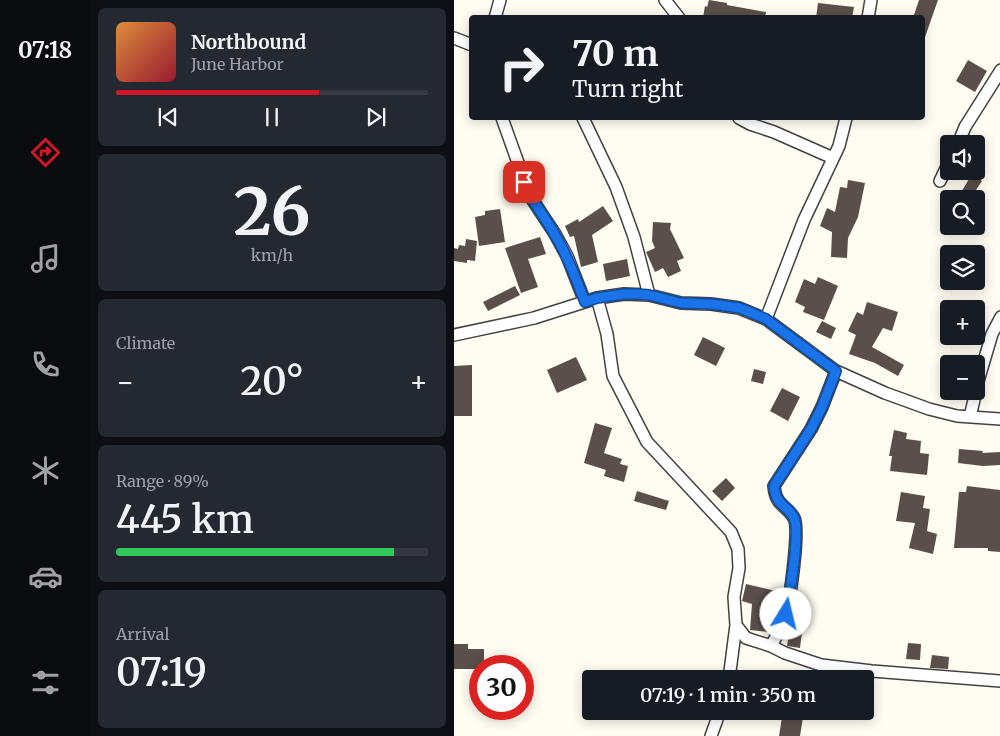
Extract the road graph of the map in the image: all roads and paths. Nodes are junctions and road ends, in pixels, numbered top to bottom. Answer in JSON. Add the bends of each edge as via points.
{"nodes":[{"id":1,"x":500,"y":0,"type":"edge"},
{"id":2,"x":665,"y":0,"type":"edge"},
{"id":3,"x":871,"y":0,"type":"edge"},
{"id":4,"x":496,"y":15,"type":"edge"},
{"id":5,"x":677,"y":15,"type":"edge"},
{"id":6,"x":868,"y":15,"type":"edge"},
{"id":7,"x":454,"y":38,"type":"edge"},
{"id":8,"x":469,"y":44,"type":"edge"},
{"id":9,"x":1000,"y":70,"type":"edge"},
{"id":10,"x":503,"y":120,"type":"edge"},
{"id":11,"x":585,"y":120,"type":"edge"},
{"id":12,"x":743,"y":120,"type":"edge"},
{"id":13,"x":846,"y":120,"type":"edge"},
{"id":14,"x":962,"y":135,"type":"edge"},
{"id":15,"x":833,"y":158,"type":"junction"},
{"id":16,"x":649,"y":295,"type":"junction"},
{"id":17,"x":597,"y":298,"type":"junction"},
{"id":18,"x":585,"y":302,"type":"junction"},
{"id":19,"x":1000,"y":317,"type":"edge"},
{"id":20,"x":766,"y":319,"type":"junction"},
{"id":21,"x":454,"y":334,"type":"edge"},
{"id":22,"x":985,"y":358,"type":"edge"},
{"id":23,"x":836,"y":371,"type":"junction"},
{"id":24,"x":974,"y":400,"type":"edge"},
{"id":25,"x":970,"y":417,"type":"junction"},
{"id":26,"x":1000,"y":419,"type":"edge"},
{"id":27,"x":736,"y":625,"type":"junction"},
{"id":28,"x":771,"y":646,"type":"junction"},
{"id":29,"x":730,"y":670,"type":"edge"},
{"id":30,"x":1000,"y":681,"type":"edge"},
{"id":31,"x":717,"y":720,"type":"edge"},
{"id":32,"x":711,"y":736,"type":"edge"}],
"edges":[{"from":1,"to":4,"type":"street"},
{"from":2,"to":5,"type":"street"},
{"from":3,"to":6,"type":"street"},
{"from":7,"to":8,"type":"street"},
{"from":9,"to":14,"type":"street"},
{"from":10,"to":18,"type":"street","via":[[530,196],[567,256]]},
{"from":11,"to":16,"type":"street","via":[[616,187],[634,237]]},
{"from":12,"to":15,"type":"street"},
{"from":13,"to":15,"type":"street"},
{"from":15,"to":20,"type":"street","via":[[804,220]]},
{"from":16,"to":17,"type":"street"},
{"from":16,"to":20,"type":"street","via":[[681,303],[740,308]]},
{"from":17,"to":18,"type":"street"},
{"from":17,"to":27,"type":"street","via":[[607,334],[613,376],[647,442],[731,532],[738,549],[739,568],[734,597]]},
{"from":18,"to":21,"type":"street","via":[[534,318]]},
{"from":19,"to":22,"type":"street"},
{"from":20,"to":23,"type":"street"},
{"from":23,"to":25,"type":"street","via":[[929,409]]},
{"from":23,"to":28,"type":"street","via":[[811,429],[774,486],[778,500],[794,518],[795,527],[786,614]]},
{"from":24,"to":25,"type":"street"},
{"from":25,"to":26,"type":"street"},
{"from":27,"to":28,"type":"street","via":[[746,638]]},
{"from":27,"to":29,"type":"street"},
{"from":28,"to":30,"type":"street","via":[[821,664]]},
{"from":31,"to":32,"type":"street"}]}
